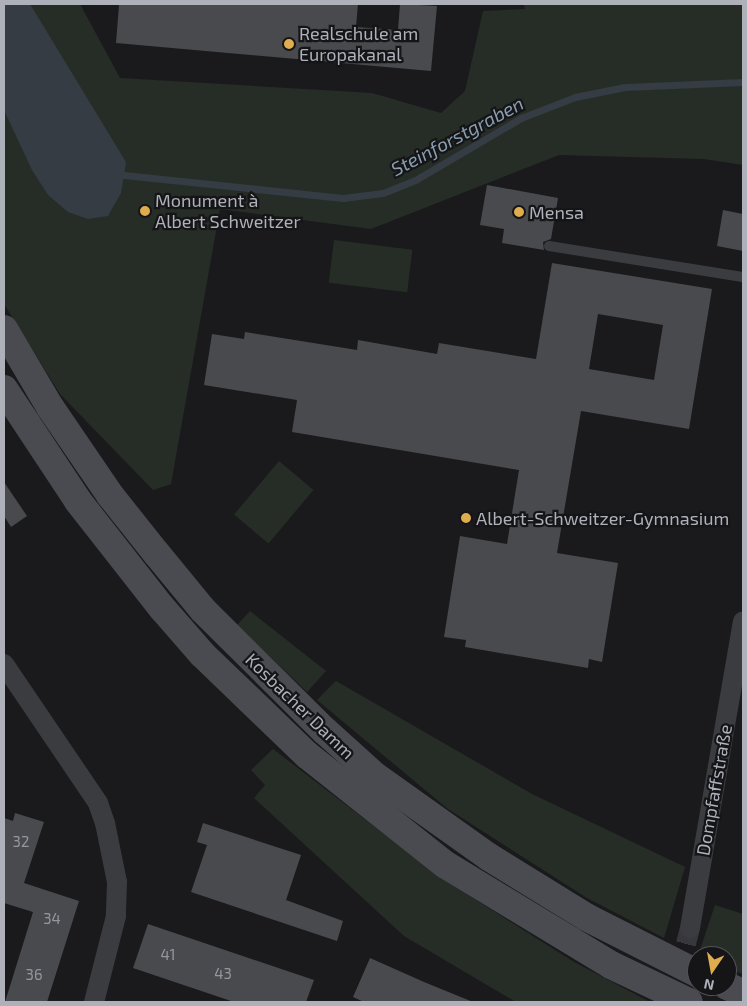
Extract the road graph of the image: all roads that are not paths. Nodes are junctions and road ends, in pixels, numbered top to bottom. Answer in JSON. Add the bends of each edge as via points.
{"nodes":[{"id":1,"x":549,"y":246,"type":"dead end"},
{"id":2,"x":743,"y":277,"type":"edge"},
{"id":3,"x":4,"y":329,"type":"edge"},
{"id":4,"x":4,"y":389,"type":"edge"},
{"id":5,"x":743,"y":622,"type":"edge"},
{"id":6,"x":4,"y":664,"type":"edge"},
{"id":7,"x":690,"y":928,"type":"tunnel mouth"},
{"id":8,"x":687,"y":968,"type":"edge"},
{"id":9,"x":94,"y":1002,"type":"edge"},
{"id":10,"x":689,"y":1002,"type":"edge"}],
"edges":[{"from":1,"to":2,"type":"lane"},
{"from":3,"to":8,"type":"street","name":"Kosbacher Damm","via":[[55,415],[157,554],[203,610],[325,731],[375,776],[489,857],[586,917]]},
{"from":4,"to":10,"type":"street","name":"Kosbacher Damm","via":[[78,501],[162,608],[202,654],[307,755],[446,865],[611,965]]},
{"from":5,"to":7,"type":"street","name":"Dompfaffstraße"},
{"from":6,"to":9,"type":"street","via":[[98,803],[105,823],[117,882],[116,916]]}]}
